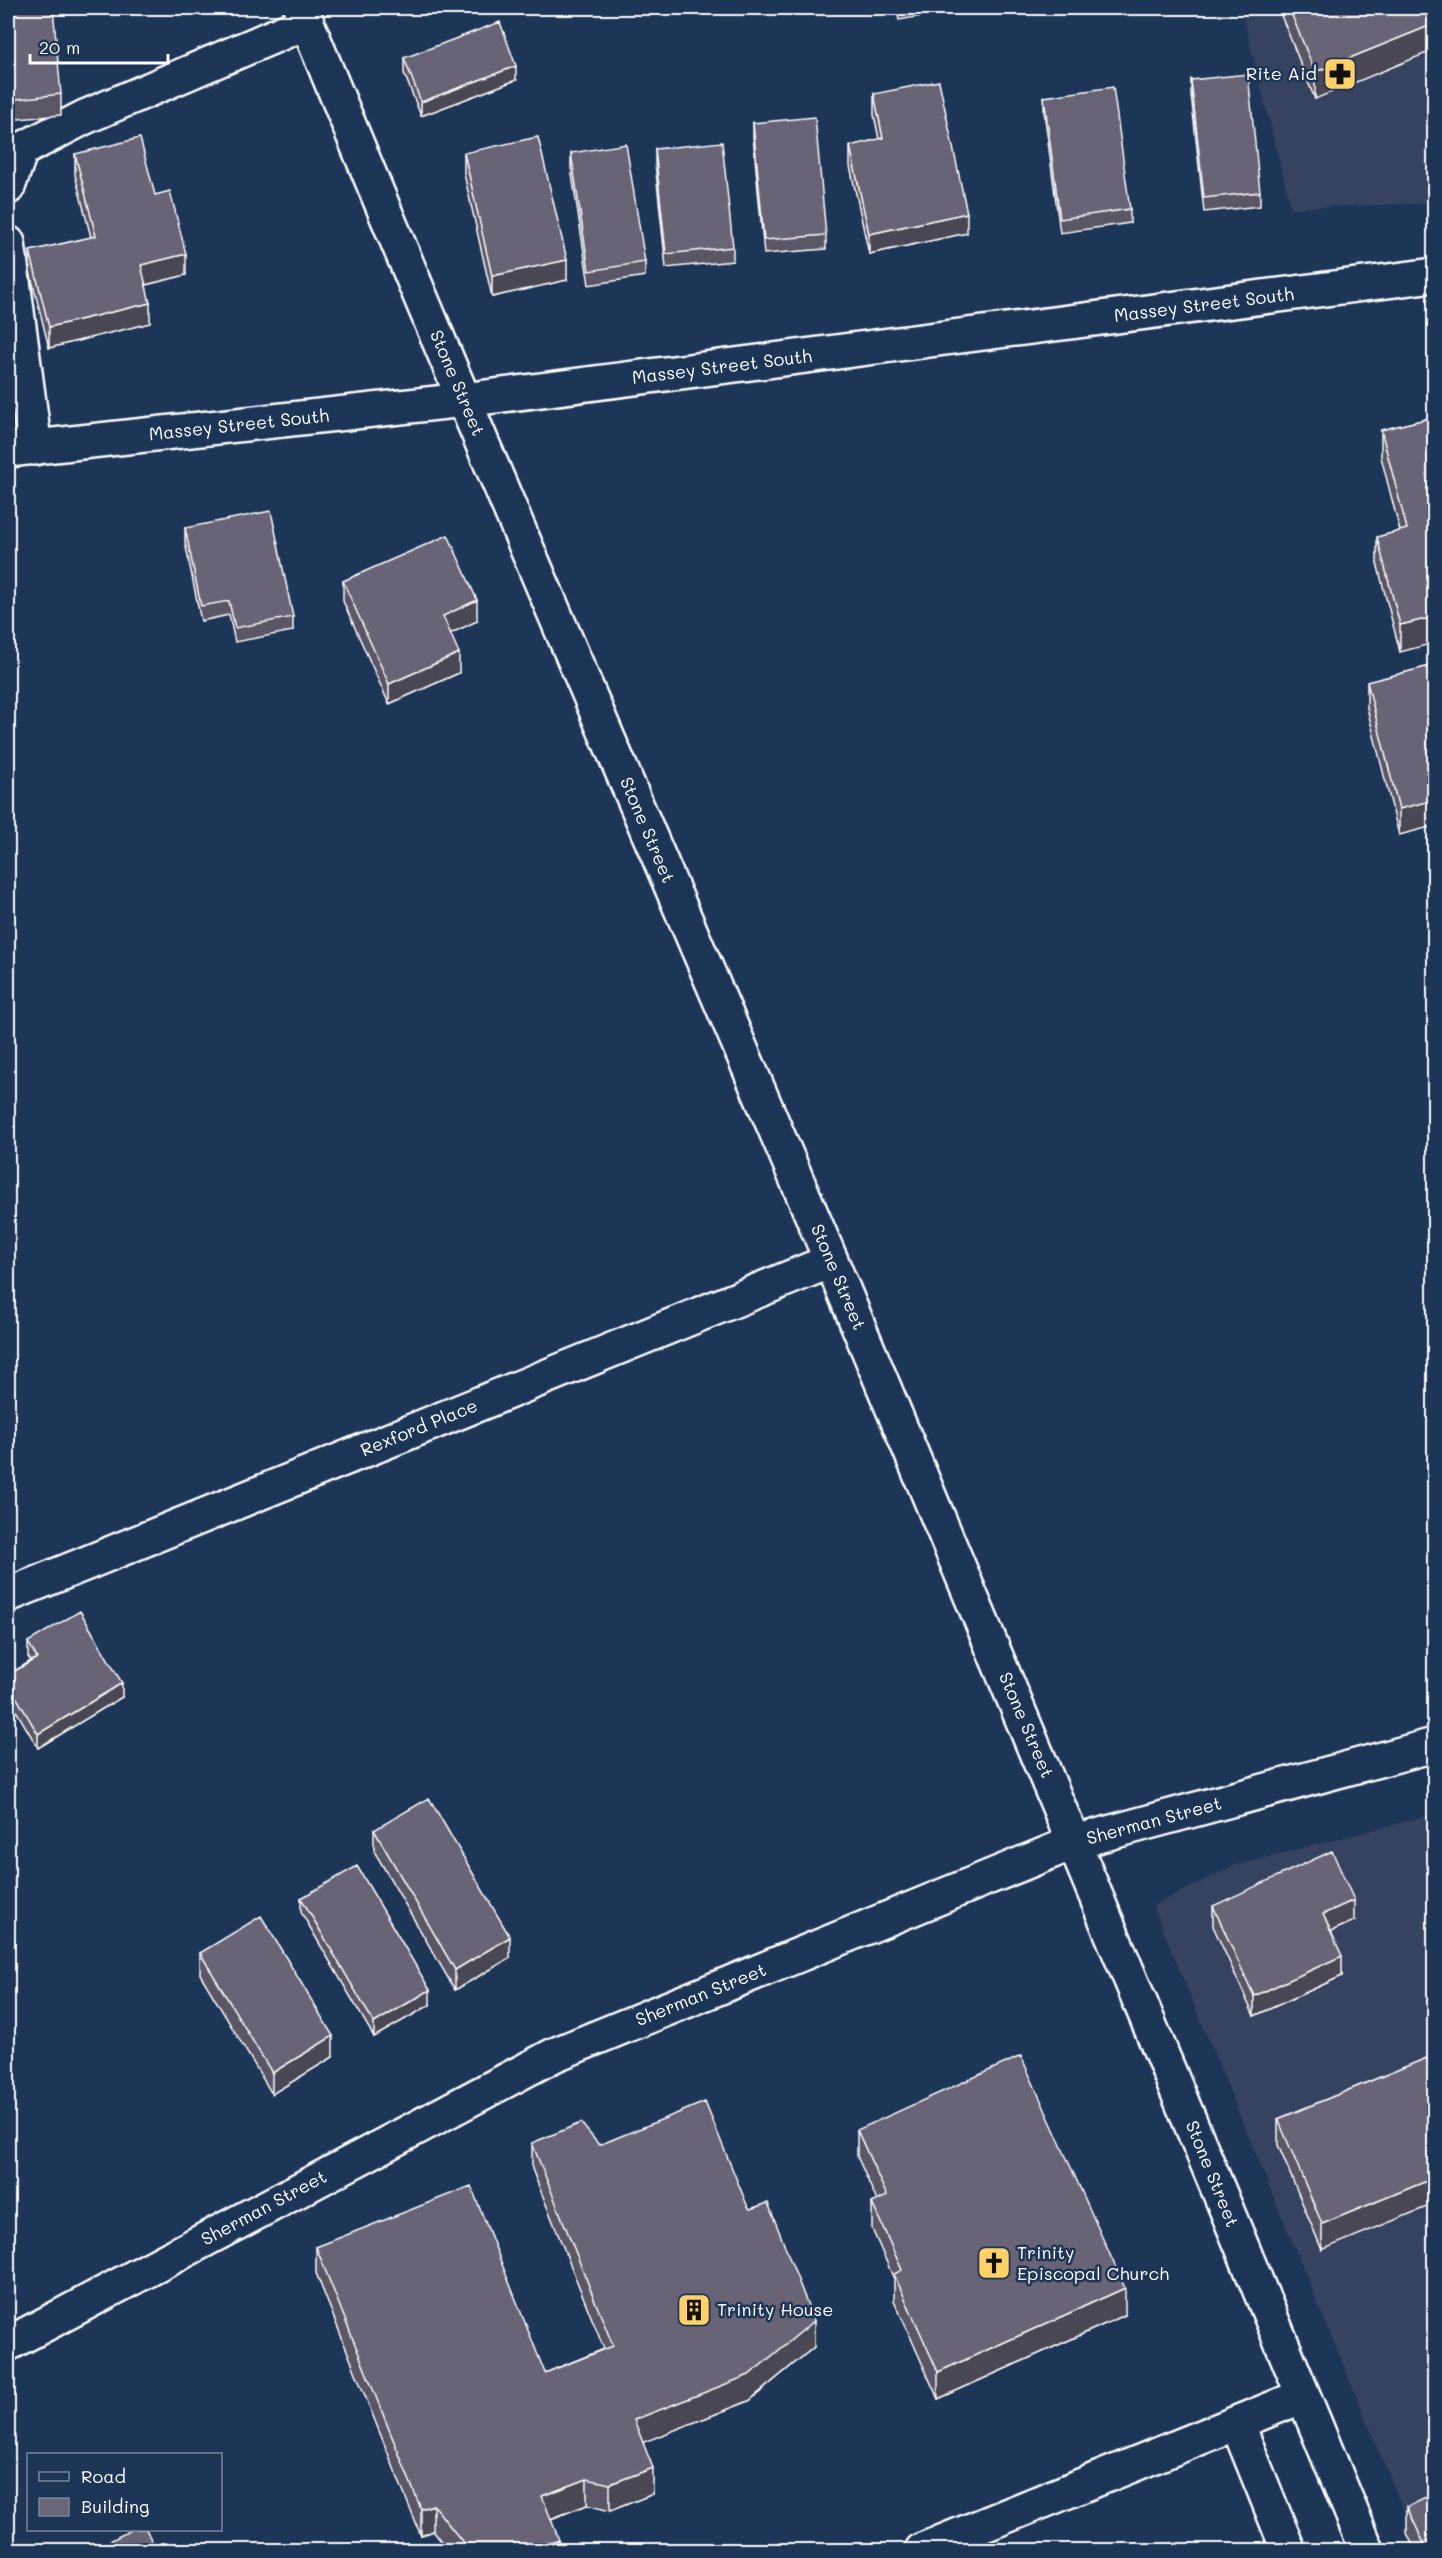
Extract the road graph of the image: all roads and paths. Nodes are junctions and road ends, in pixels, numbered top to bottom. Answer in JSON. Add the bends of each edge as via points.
{"nodes":[{"id":1,"x":304,"y":15,"type":"edge"},
{"id":2,"x":8,"y":187,"type":"edge"},
{"id":3,"x":8,"y":243,"type":"edge"},
{"id":4,"x":1434,"y":275,"type":"edge"},
{"id":5,"x":464,"y":400,"type":"junction"},
{"id":6,"x":21,"y":449,"type":"edge"},
{"id":7,"x":831,"y":1261,"type":"junction"},
{"id":8,"x":8,"y":1595,"type":"edge"},
{"id":9,"x":1434,"y":1745,"type":"edge"},
{"id":10,"x":1075,"y":1842,"type":"junction"},
{"id":11,"x":8,"y":2344,"type":"edge"},
{"id":12,"x":1303,"y":2396,"type":"junction"},
{"id":13,"x":1237,"y":2422,"type":"junction"},
{"id":14,"x":1284,"y":2549,"type":"edge"},
{"id":15,"x":922,"y":2550,"type":"edge"},
{"id":16,"x":1367,"y":2550,"type":"edge"}],
"edges":[{"from":1,"to":2,"type":"street","via":[[21,150]]},
{"from":1,"to":5,"type":"street","name":"Stone Street"},
{"from":3,"to":6,"type":"street"},
{"from":4,"to":5,"type":"street","name":"Massey Street South"},
{"from":5,"to":6,"type":"street","name":"Massey Street South"},
{"from":5,"to":7,"type":"street","name":"Stone Street"},
{"from":7,"to":8,"type":"street","name":"Rexford Place"},
{"from":7,"to":10,"type":"street","name":"Stone Street"},
{"from":9,"to":10,"type":"street","name":"Sherman Street"},
{"from":10,"to":11,"type":"street","name":"Sherman Street","via":[[554,2055]]},
{"from":10,"to":12,"type":"street","name":"Stone Street"},
{"from":12,"to":13,"type":"street"},
{"from":12,"to":16,"type":"street","name":"Stone Street"},
{"from":13,"to":14,"type":"street"},
{"from":13,"to":15,"type":"street"}]}
